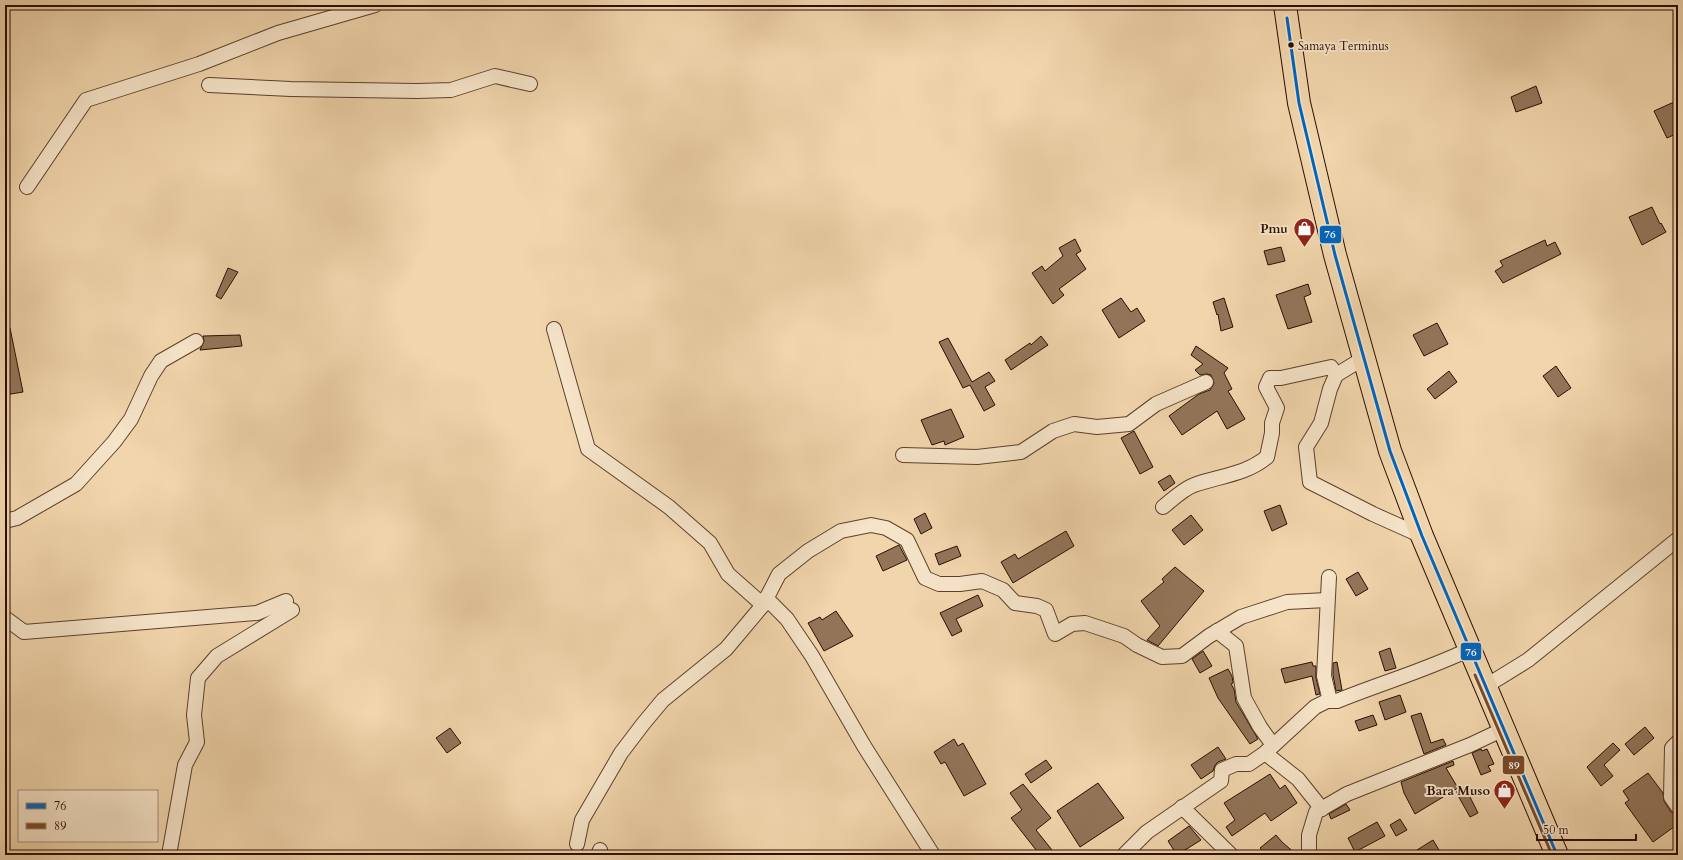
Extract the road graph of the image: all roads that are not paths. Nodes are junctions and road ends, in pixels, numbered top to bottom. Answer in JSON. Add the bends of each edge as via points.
{"nodes":[{"id":1,"x":375,"y":5,"type":"edge"},
{"id":2,"x":1285,"y":5,"type":"edge"},
{"id":3,"x":530,"y":84,"type":"dead end"},
{"id":4,"x":209,"y":85,"type":"dead end"},
{"id":5,"x":27,"y":187,"type":"dead end"},
{"id":6,"x":554,"y":329,"type":"dead end"},
{"id":7,"x":196,"y":340,"type":"dead end"},
{"id":8,"x":1364,"y":358,"type":"junction"},
{"id":9,"x":1336,"y":375,"type":"junction"},
{"id":10,"x":1206,"y":382,"type":"dead end"},
{"id":11,"x":903,"y":456,"type":"dead end"},
{"id":12,"x":1163,"y":507,"type":"dead end"},
{"id":13,"x":5,"y":521,"type":"edge"},
{"id":14,"x":1422,"y":536,"type":"junction"},
{"id":15,"x":1678,"y":539,"type":"edge"},
{"id":16,"x":1329,"y":577,"type":"dead end"},
{"id":17,"x":1327,"y":600,"type":"junction"},
{"id":18,"x":765,"y":601,"type":"junction"},
{"id":19,"x":5,"y":618,"type":"edge"},
{"id":20,"x":1216,"y":631,"type":"junction"},
{"id":21,"x":1470,"y":649,"type":"junction"},
{"id":22,"x":1486,"y":686,"type":"junction"},
{"id":23,"x":1330,"y":702,"type":"junction"},
{"id":24,"x":1504,"y":729,"type":"junction"},
{"id":25,"x":1678,"y":742,"type":"edge"},
{"id":26,"x":1269,"y":749,"type":"junction"},
{"id":27,"x":1182,"y":807,"type":"junction"},
{"id":28,"x":1678,"y":808,"type":"edge"},
{"id":29,"x":1322,"y":809,"type":"junction"},
{"id":30,"x":577,"y":844,"type":"dead end"},
{"id":31,"x":169,"y":855,"type":"edge"},
{"id":32,"x":933,"y":855,"type":"edge"},
{"id":33,"x":1124,"y":855,"type":"edge"},
{"id":34,"x":1231,"y":855,"type":"edge"},
{"id":35,"x":1309,"y":855,"type":"edge"},
{"id":36,"x":1557,"y":855,"type":"edge"}],
"edges":[{"from":1,"to":5,"type":"street","via":[[278,33],[199,64],[86,100]]},
{"from":2,"to":8,"type":"main road","via":[[1299,103],[1335,255]]},
{"from":3,"to":4,"type":"street","via":[[495,76],[451,90],[290,89]]},
{"from":6,"to":18,"type":"street","via":[[588,449],[669,507],[710,543],[728,574]]},
{"from":7,"to":13,"type":"street","via":[[161,361],[151,376],[132,419],[76,484],[17,518]]},
{"from":8,"to":9,"type":"street"},
{"from":8,"to":14,"type":"main road","via":[[1390,451]]},
{"from":9,"to":12,"type":"street","via":[[1331,367],[1270,378],[1266,387],[1277,408],[1267,457],[1240,473],[1193,486]]},
{"from":9,"to":14,"type":"street","via":[[1321,423],[1306,447],[1310,482]]},
{"from":10,"to":11,"type":"street","via":[[1156,404],[1129,424],[1097,427],[1074,424],[1053,431],[1021,452],[977,457]]},
{"from":14,"to":21,"type":"main road"},
{"from":15,"to":22,"type":"street","via":[[1528,660]]},
{"from":16,"to":17,"type":"street"},
{"from":17,"to":20,"type":"street","via":[[1287,602],[1241,617]]},
{"from":17,"to":23,"type":"street","via":[[1324,676]]},
{"from":18,"to":20,"type":"street","via":[[779,574],[808,551],[841,532],[871,525],[886,528],[907,540],[925,578],[939,584],[982,581],[1002,590],[1015,603],[1046,610],[1056,634],[1072,624],[1090,624],[1124,636],[1137,646],[1162,656],[1182,656]]},
{"from":18,"to":30,"type":"street","via":[[726,648],[663,700],[639,729],[621,753],[582,820]]},
{"from":18,"to":32,"type":"street","via":[[787,619],[812,656],[864,746]]},
{"from":19,"to":31,"type":"street","via":[[24,632],[257,614],[289,606],[216,656],[198,678],[194,715],[197,742],[185,765]]},
{"from":20,"to":26,"type":"street","via":[[1236,646],[1244,698]]},
{"from":21,"to":22,"type":"main road"},
{"from":21,"to":23,"type":"street","via":[[1445,661]]},
{"from":22,"to":24,"type":"main road"},
{"from":23,"to":26,"type":"street","via":[[1315,707]]},
{"from":24,"to":29,"type":"street","via":[[1347,794]]},
{"from":24,"to":36,"type":"main road"},
{"from":25,"to":28,"type":"street","via":[[1672,748],[1671,797]]},
{"from":26,"to":27,"type":"street","via":[[1249,764],[1236,764],[1222,770],[1221,781]]},
{"from":26,"to":29,"type":"street"},
{"from":27,"to":33,"type":"street","via":[[1147,832]]},
{"from":27,"to":34,"type":"street"},
{"from":29,"to":35,"type":"street","via":[[1316,812],[1309,835]]}]}
